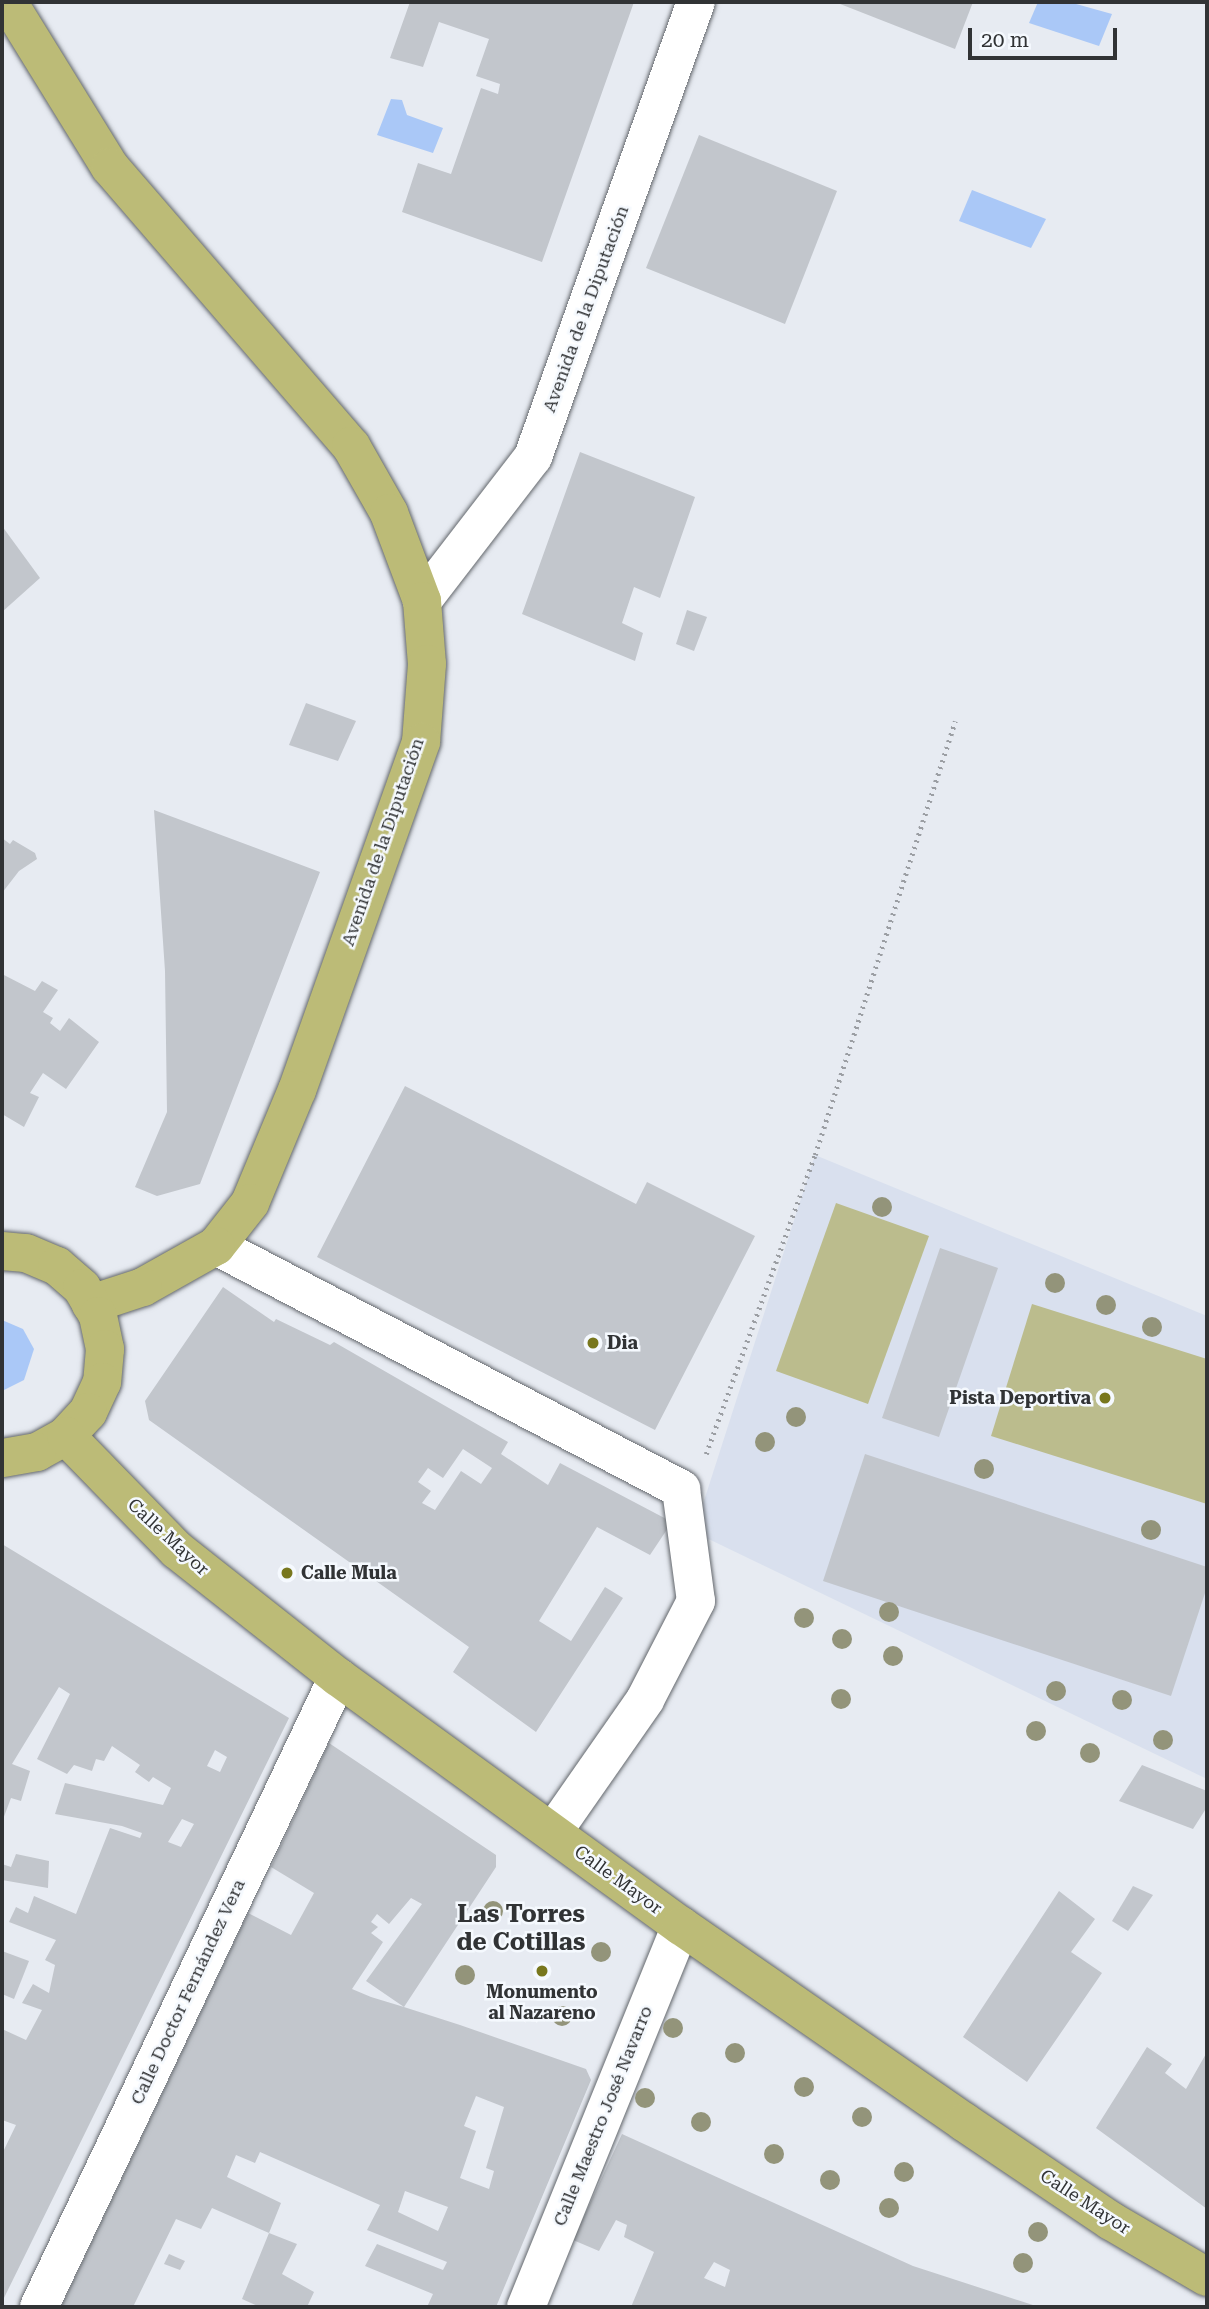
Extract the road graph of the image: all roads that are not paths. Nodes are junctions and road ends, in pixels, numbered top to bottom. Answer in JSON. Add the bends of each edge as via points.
{"nodes":[{"id":1,"x":8,"y":2,"type":"edge"},
{"id":2,"x":696,"y":2,"type":"edge"},
{"id":3,"x":422,"y":601,"type":"junction"},
{"id":4,"x":216,"y":1246,"type":"junction"},
{"id":5,"x":2,"y":1251,"type":"edge"},
{"id":6,"x":91,"y":1304,"type":"junction"},
{"id":7,"x":66,"y":1436,"type":"junction"},
{"id":8,"x":2,"y":1458,"type":"edge"},
{"id":9,"x":338,"y":1677,"type":"junction"},
{"id":10,"x":552,"y":1832,"type":"junction"},
{"id":11,"x":681,"y":1926,"type":"junction"},
{"id":12,"x":1207,"y":2277,"type":"edge"},
{"id":13,"x":39,"y":2307,"type":"edge"},
{"id":14,"x":526,"y":2307,"type":"edge"}],
"edges":[{"from":1,"to":3,"type":"main road","via":[[110,167],[351,446],[389,513]]},
{"from":2,"to":3,"type":"street","name":"Avenida de la Diputación","via":[[533,457]]},
{"from":3,"to":4,"type":"main road","name":"Avenida de la Diputación","via":[[427,664],[421,742],[286,1115],[250,1203]]},
{"from":4,"to":6,"type":"main road","name":"Avenida de la Diputación","via":[[143,1286]]},
{"from":4,"to":10,"type":"street","via":[[684,1498],[696,1601],[645,1700]]},
{"from":5,"to":6,"type":"main road","via":[[26,1253],[57,1266],[82,1288]]},
{"from":6,"to":7,"type":"main road","via":[[105,1349],[102,1382],[88,1412]]},
{"from":7,"to":8,"type":"main road","via":[[37,1452]]},
{"from":7,"to":9,"type":"main road","name":"Calle Mayor","via":[[177,1550]]},
{"from":9,"to":10,"type":"main road","name":"Calle Mayor"},
{"from":9,"to":13,"type":"street","name":"Calle Doctor Fernández Vera"},
{"from":10,"to":11,"type":"main road","name":"Calle Mayor"},
{"from":11,"to":12,"type":"main road","name":"Calle Mayor","via":[[1077,2198]]},
{"from":11,"to":14,"type":"street","name":"Calle Maestro José Navarro"}]}
